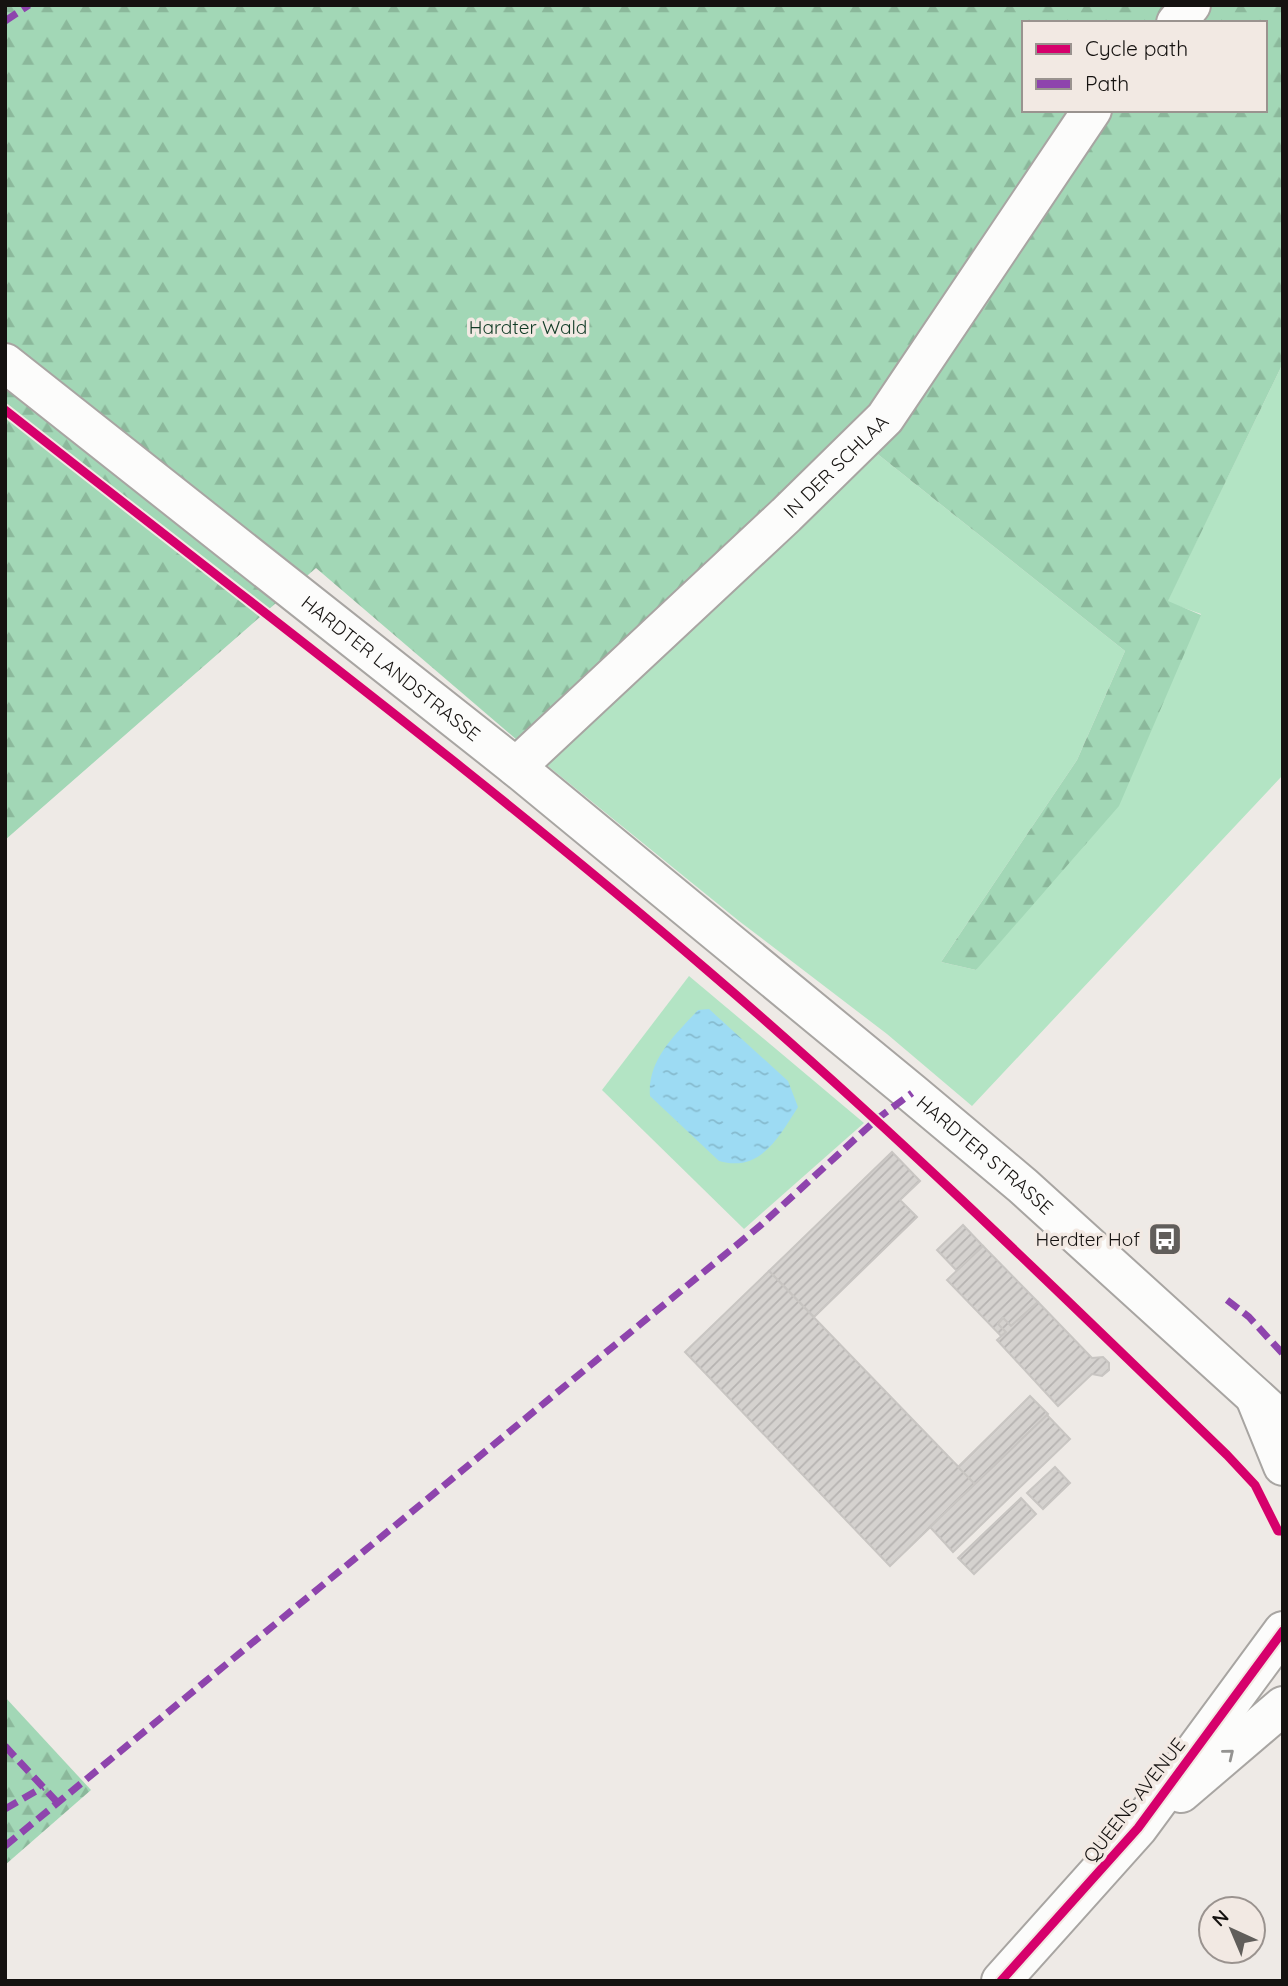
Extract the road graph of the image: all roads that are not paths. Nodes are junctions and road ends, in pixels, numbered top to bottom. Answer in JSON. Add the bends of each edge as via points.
{"nodes":[{"id":1,"x":1191,"y":5,"type":"edge"},
{"id":2,"x":1178,"y":21,"type":"edge"},
{"id":3,"x":1091,"y":112,"type":"edge"},
{"id":4,"x":5,"y":363,"type":"edge"},
{"id":5,"x":516,"y":767,"type":"junction"},
{"id":6,"x":773,"y":979,"type":"joint"},
{"id":7,"x":1255,"y":1397,"type":"junction"},
{"id":8,"x":1283,"y":1422,"type":"edge"},
{"id":9,"x":1283,"y":1466,"type":"edge"},
{"id":10,"x":1283,"y":1631,"type":"edge"},
{"id":11,"x":1283,"y":1706,"type":"edge"},
{"id":12,"x":1138,"y":1828,"type":"junction"},
{"id":13,"x":1001,"y":1981,"type":"edge"}],
"edges":[{"from":1,"to":2,"type":"main road"},
{"from":3,"to":5,"type":"main road","name":"IN DER SCHLAA","via":[[885,418]]},
{"from":4,"to":5,"type":"main road","name":"HARDTER LANDSTRASSE"},
{"from":5,"to":6,"type":"main road","name":"HARDTER LANDSTRASSE"},
{"from":6,"to":7,"type":"main road","name":"HARDTER STRASSE","via":[[1023,1186]]},
{"from":7,"to":8,"type":"main road","name":"HARDTER STRASSE"},
{"from":7,"to":9,"type":"main road"},
{"from":10,"to":12,"type":"main road","name":"QUEENS AVENUE"},
{"from":12,"to":11,"type":"main road","name":"QUEENS AVENUE","one_way":true},
{"from":12,"to":13,"type":"main road","name":"QUEENS AVENUE"}]}
